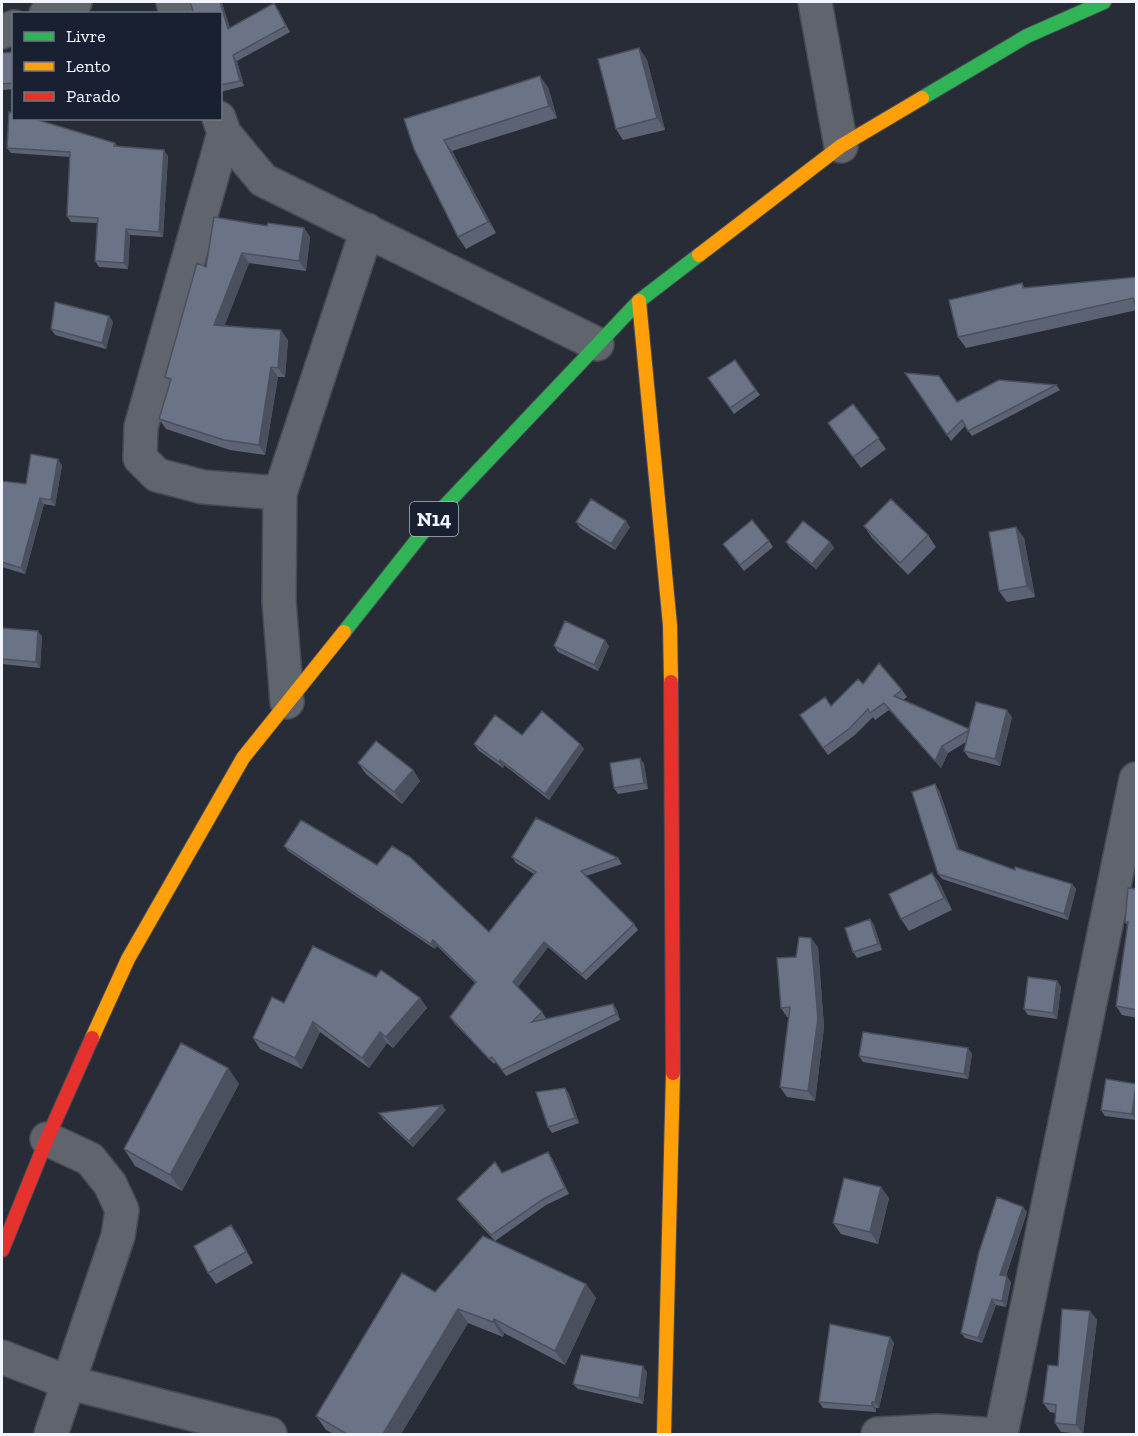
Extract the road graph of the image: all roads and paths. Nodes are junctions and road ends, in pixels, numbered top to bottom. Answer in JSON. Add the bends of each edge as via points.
{"nodes":[{"id":1,"x":75,"y":2,"type":"edge"},
{"id":2,"x":815,"y":2,"type":"edge"},
{"id":3,"x":1104,"y":2,"type":"edge"},
{"id":4,"x":51,"y":12,"type":"edge"},
{"id":5,"x":221,"y":125,"type":"edge"},
{"id":6,"x":841,"y":146,"type":"junction"},
{"id":7,"x":367,"y":230,"type":"junction"},
{"id":8,"x":639,"y":301,"type":"junction"},
{"id":9,"x":597,"y":344,"type":"junction"},
{"id":10,"x":280,"y":493,"type":"junction"},
{"id":11,"x":288,"y":702,"type":"junction"},
{"id":12,"x":1137,"y":779,"type":"edge"},
{"id":13,"x":47,"y":1139,"type":"junction"},
{"id":14,"x":2,"y":1250,"type":"edge"},
{"id":15,"x":2,"y":1357,"type":"edge"},
{"id":16,"x":67,"y":1382,"type":"junction"},
{"id":17,"x":51,"y":1434,"type":"edge"},
{"id":18,"x":270,"y":1434,"type":"edge"},
{"id":19,"x":663,"y":1434,"type":"edge"},
{"id":20,"x":878,"y":1434,"type":"edge"},
{"id":21,"x":982,"y":1434,"type":"edge"},
{"id":22,"x":1001,"y":1434,"type":"edge"}],
"edges":[{"from":1,"to":4,"type":"street"},
{"from":2,"to":6,"type":"street"},
{"from":3,"to":6,"type":"main road","number":"N14","via":[[1027,36]]},
{"from":5,"to":7,"type":"street","via":[[263,180]]},
{"from":5,"to":10,"type":"street","via":[[141,426],[140,458],[157,475],[203,487]]},
{"from":6,"to":8,"type":"main road","number":"N14"},
{"from":7,"to":9,"type":"street"},
{"from":7,"to":10,"type":"street"},
{"from":8,"to":9,"type":"main road","number":"N14"},
{"from":8,"to":19,"type":"main road","via":[[670,625],[674,1029]]},
{"from":9,"to":11,"type":"main road","number":"N14","via":[[439,512]]},
{"from":10,"to":11,"type":"street","via":[[279,602]]},
{"from":11,"to":13,"type":"main road","number":"N14","via":[[243,758],[128,959]]},
{"from":12,"to":22,"type":"street"},
{"from":13,"to":14,"type":"main road","number":"N14"},
{"from":13,"to":16,"type":"street","via":[[90,1159],[110,1184],[122,1210],[118,1236]]},
{"from":15,"to":16,"type":"street"},
{"from":16,"to":17,"type":"street"},
{"from":16,"to":18,"type":"street"},
{"from":20,"to":21,"type":"street"}]}
